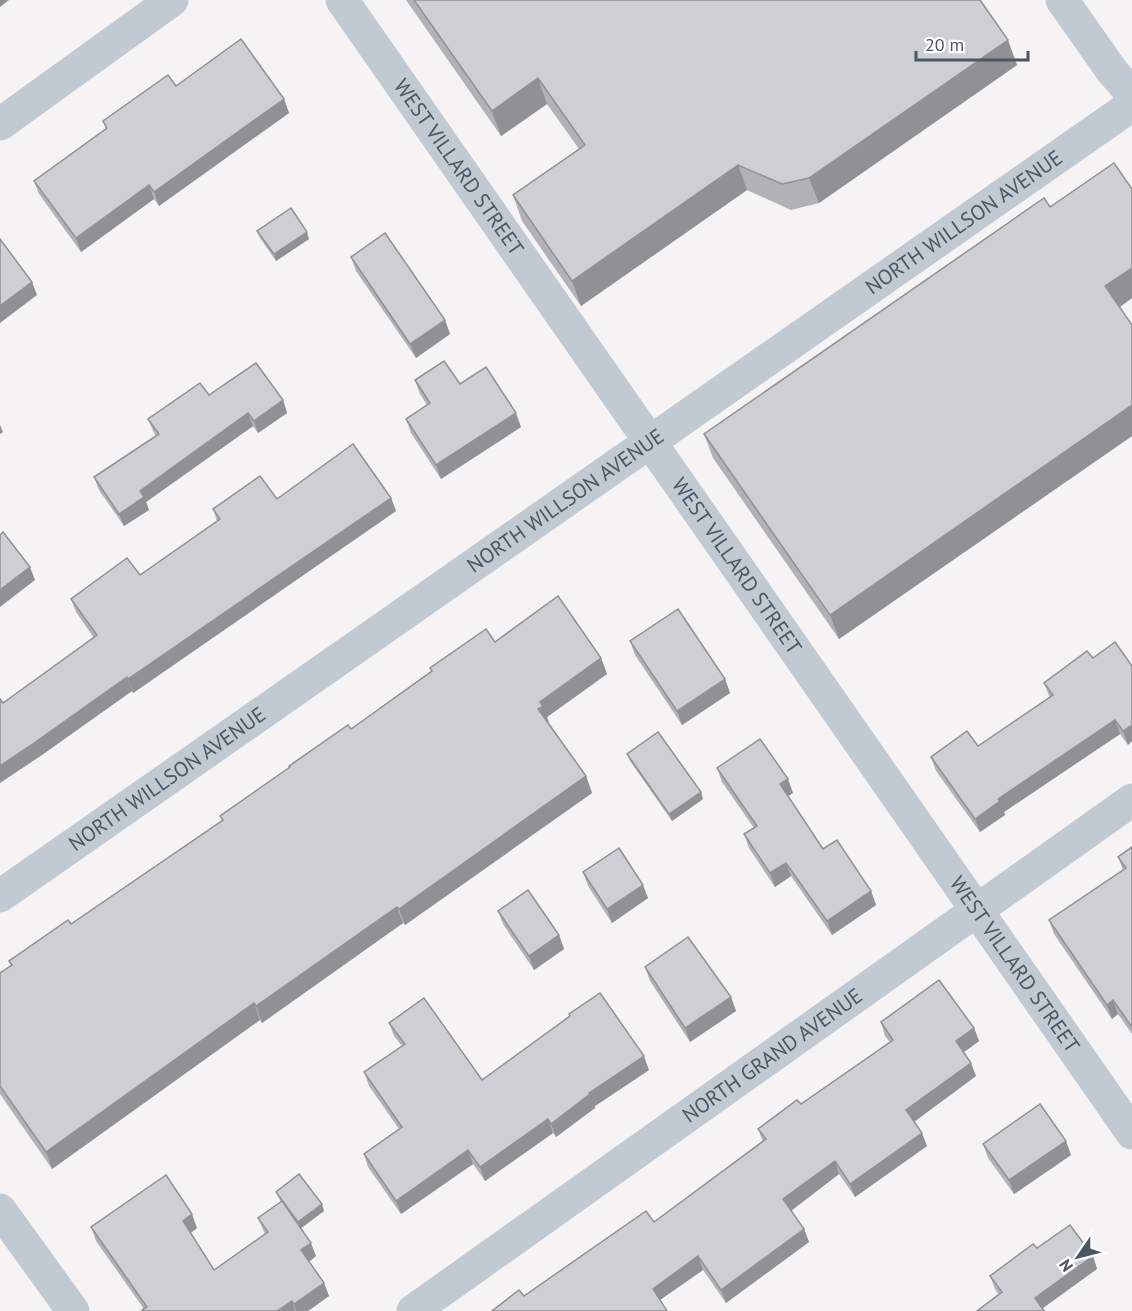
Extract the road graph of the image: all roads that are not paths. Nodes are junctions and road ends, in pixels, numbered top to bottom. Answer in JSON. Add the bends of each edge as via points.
{"nodes":[{"id":1,"x":172,"y":0,"type":"edge"},
{"id":2,"x":342,"y":0,"type":"edge"},
{"id":3,"x":1062,"y":0,"type":"edge"},
{"id":4,"x":1132,"y":94,"type":"edge"},
{"id":5,"x":1132,"y":105,"type":"edge"},
{"id":6,"x":0,"y":124,"type":"edge"},
{"id":7,"x":650,"y":442,"type":"junction"},
{"id":8,"x":1132,"y":800,"type":"edge"},
{"id":9,"x":0,"y":896,"type":"edge"},
{"id":10,"x":977,"y":910,"type":"junction"},
{"id":11,"x":1132,"y":1133,"type":"edge"},
{"id":12,"x":0,"y":1210,"type":"edge"},
{"id":13,"x":73,"y":1311,"type":"edge"},
{"id":14,"x":413,"y":1311,"type":"edge"}],
"edges":[{"from":1,"to":6,"type":"street"},
{"from":2,"to":7,"type":"street","name":"WEST VILLARD STREET"},
{"from":3,"to":4,"type":"street"},
{"from":5,"to":7,"type":"street","name":"NORTH WILLSON AVENUE"},
{"from":7,"to":9,"type":"street","name":"NORTH WILLSON AVENUE"},
{"from":7,"to":10,"type":"street","name":"WEST VILLARD STREET"},
{"from":8,"to":10,"type":"street","name":"NORTH GRAND AVENUE"},
{"from":10,"to":11,"type":"street","name":"WEST VILLARD STREET"},
{"from":10,"to":14,"type":"street","name":"NORTH GRAND AVENUE"},
{"from":12,"to":13,"type":"street"}]}
